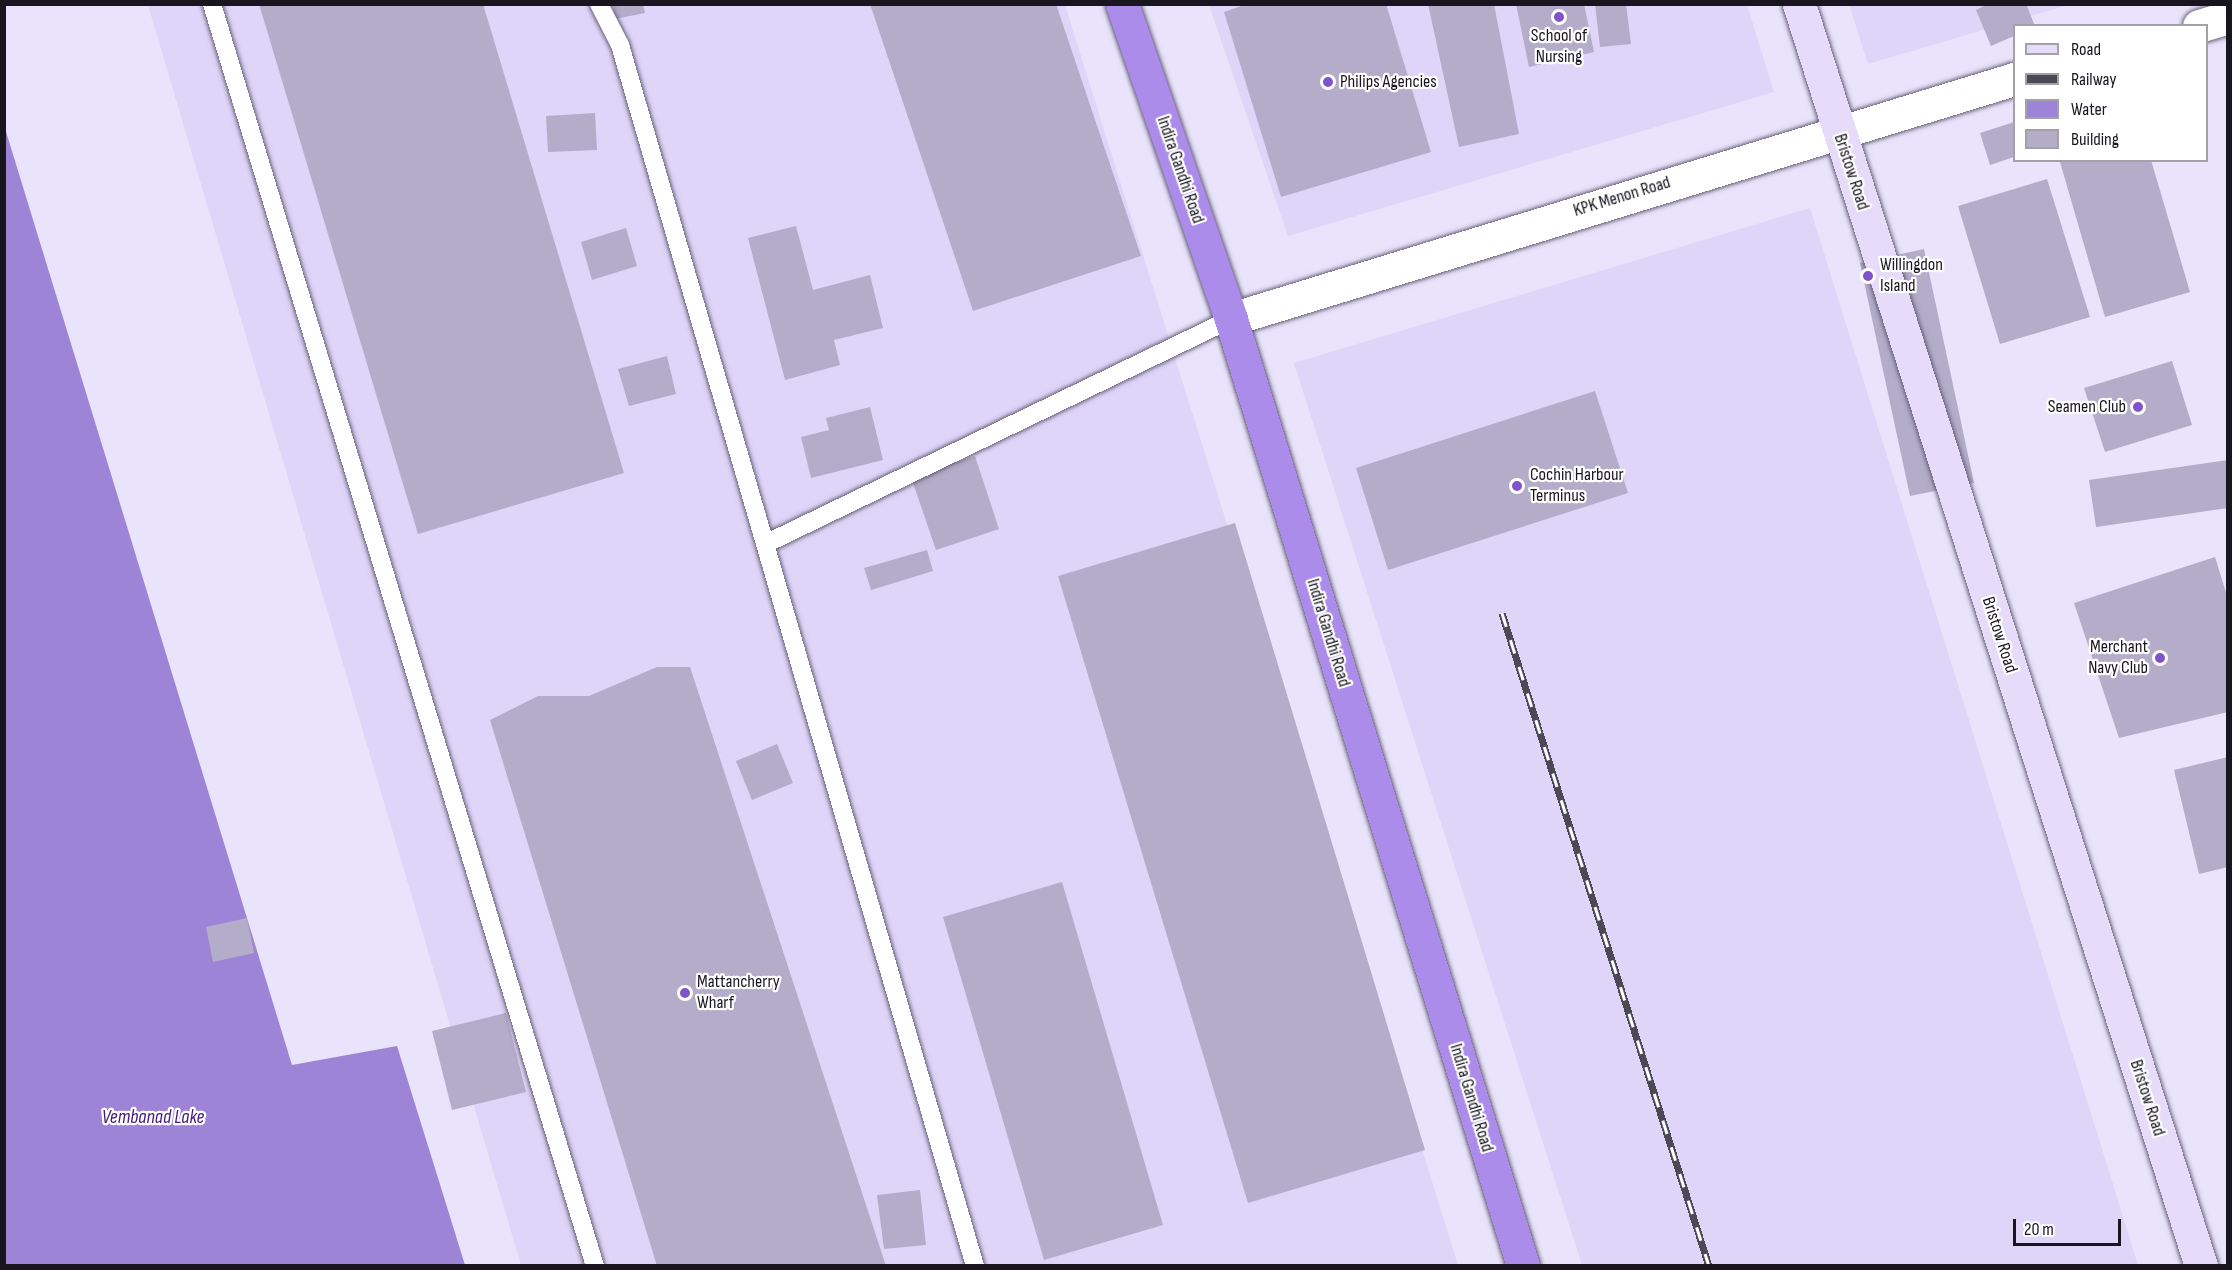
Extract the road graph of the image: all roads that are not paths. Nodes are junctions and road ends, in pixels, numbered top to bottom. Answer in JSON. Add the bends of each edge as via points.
{"nodes":[{"id":1,"x":212,"y":4,"type":"edge"},
{"id":2,"x":598,"y":4,"type":"edge"},
{"id":3,"x":1122,"y":4,"type":"edge"},
{"id":4,"x":1799,"y":4,"type":"edge"},
{"id":5,"x":2228,"y":17,"type":"edge"},
{"id":6,"x":2205,"y":24,"type":"edge"},
{"id":7,"x":2013,"y":79,"type":"edge"},
{"id":8,"x":1838,"y":130,"type":"junction"},
{"id":9,"x":1231,"y":319,"type":"junction"},
{"id":10,"x":765,"y":544,"type":"junction"},
{"id":11,"x":595,"y":1266,"type":"edge"},
{"id":12,"x":975,"y":1266,"type":"edge"},
{"id":13,"x":1523,"y":1266,"type":"edge"},
{"id":14,"x":2201,"y":1266,"type":"edge"}],
"edges":[{"from":1,"to":11,"type":"lane"},
{"from":2,"to":10,"type":"lane","via":[[620,45]]},
{"from":3,"to":9,"type":"highway","name":"Indira Gandhi Road"},
{"from":4,"to":8,"type":"street","name":"Bristow Road"},
{"from":5,"to":6,"type":"street"},
{"from":7,"to":8,"type":"street","name":"KPK Menon Road"},
{"from":8,"to":9,"type":"street","name":"KPK Menon Road"},
{"from":8,"to":14,"type":"street","name":"Bristow Road"},
{"from":9,"to":10,"type":"lane"},
{"from":9,"to":13,"type":"highway","name":"Indira Gandhi Road"},
{"from":10,"to":12,"type":"lane"}]}
